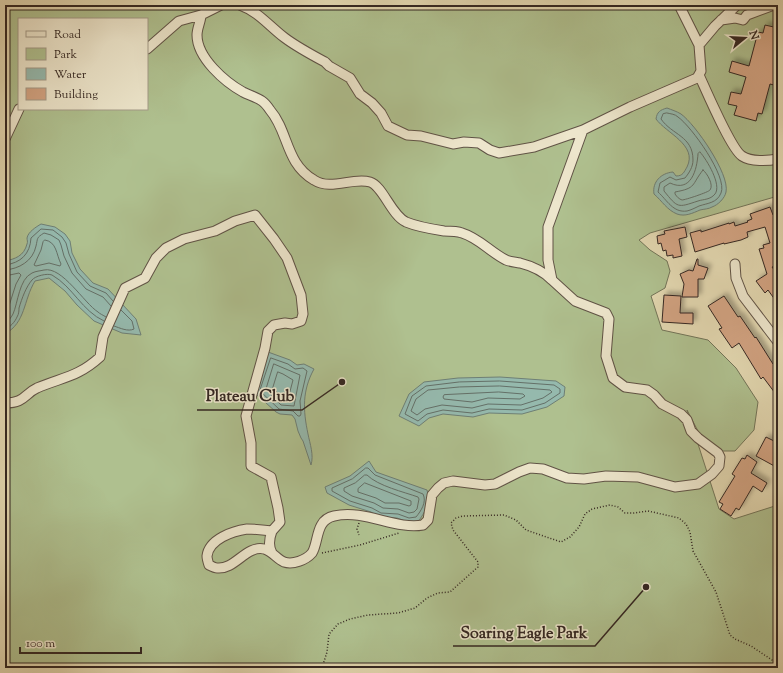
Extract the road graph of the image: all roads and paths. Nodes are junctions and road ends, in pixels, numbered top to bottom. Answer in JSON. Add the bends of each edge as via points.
{"nodes":[{"id":1,"x":221,"y":5,"type":"edge"},
{"id":2,"x":240,"y":5,"type":"edge"},
{"id":3,"x":679,"y":5,"type":"edge"},
{"id":4,"x":737,"y":5,"type":"edge"},
{"id":5,"x":741,"y":5,"type":"edge"},
{"id":6,"x":774,"y":5,"type":"edge"},
{"id":7,"x":757,"y":12,"type":"junction"},
{"id":8,"x":201,"y":15,"type":"junction"},
{"id":9,"x":722,"y":20,"type":"junction"},
{"id":10,"x":699,"y":45,"type":"junction"},
{"id":11,"x":148,"y":48,"type":"edge"},
{"id":12,"x":699,"y":75,"type":"junction"},
{"id":13,"x":19,"y":110,"type":"edge"},
{"id":14,"x":583,"y":130,"type":"junction"},
{"id":15,"x":5,"y":139,"type":"edge"},
{"id":16,"x":778,"y":159,"type":"edge"},
{"id":17,"x":735,"y":264,"type":"dead end"},
{"id":18,"x":552,"y":280,"type":"junction"},
{"id":19,"x":778,"y":342,"type":"edge"},
{"id":20,"x":5,"y":403,"type":"edge"},
{"id":21,"x":360,"y":516,"type":"junction"},
{"id":22,"x":413,"y":527,"type":"junction"},
{"id":23,"x":272,"y":531,"type":"junction"},
{"id":24,"x":359,"y":535,"type":"dead end"},
{"id":25,"x":312,"y":552,"type":"junction"},
{"id":26,"x":272,"y":553,"type":"junction"},
{"id":27,"x":778,"y":664,"type":"edge"},
{"id":28,"x":322,"y":668,"type":"edge"}],
"edges":[{"from":1,"to":8,"type":"street"},
{"from":2,"to":14,"type":"street","via":[[258,14],[293,44],[350,78],[360,94],[381,113],[388,126],[407,135],[453,144],[479,143],[499,153],[534,147]]},
{"from":3,"to":10,"type":"street"},
{"from":4,"to":9,"type":"street"},
{"from":5,"to":7,"type":"street","via":[[752,12]]},
{"from":6,"to":7,"type":"street"},
{"from":7,"to":9,"type":"street","via":[[747,15],[743,20]]},
{"from":8,"to":11,"type":"street","via":[[179,21]]},
{"from":8,"to":18,"type":"street","via":[[197,36],[199,49],[228,82],[263,101],[275,116],[294,160],[302,171],[315,181],[323,184],[360,180],[372,182],[400,219],[434,230],[461,232],[471,236],[504,259],[537,269]]},
{"from":9,"to":10,"type":"street"},
{"from":10,"to":12,"type":"street"},
{"from":12,"to":14,"type":"street"},
{"from":12,"to":16,"type":"street","via":[[732,144],[742,156],[768,161]]},
{"from":13,"to":15,"type":"street"},
{"from":14,"to":18,"type":"street","via":[[548,227],[548,260]]},
{"from":17,"to":19,"type":"street","via":[[736,278],[743,296]]},
{"from":18,"to":22,"type":"street","via":[[576,301],[606,313],[609,319],[606,356],[613,378],[626,387],[647,390],[662,404],[681,414],[691,431],[718,453],[719,466],[698,484],[675,487],[638,477],[567,478],[543,469],[530,468],[495,484],[454,481],[444,483],[438,488],[432,495],[428,520],[423,525]]},
{"from":20,"to":23,"type":"street","via":[[22,400],[36,388],[76,374],[100,357],[103,337],[125,288],[145,278],[156,258],[166,248],[184,239],[215,231],[255,215],[287,258],[301,295],[303,314],[300,321],[274,325],[268,331],[246,416],[251,443],[251,466],[271,477],[280,522]]},
{"from":21,"to":22,"type":"street"},
{"from":21,"to":24,"type":"path","via":[[357,529]]},
{"from":21,"to":25,"type":"street","via":[[332,516],[323,522]]},
{"from":22,"to":25,"type":"path","via":[[360,545],[326,553]]},
{"from":23,"to":26,"type":"street","via":[[269,548]]},
{"from":23,"to":26,"type":"street","via":[[246,529],[232,533],[216,541],[207,556],[209,565],[217,568],[226,567],[253,549],[264,549]]},
{"from":25,"to":26,"type":"street","via":[[301,561],[291,563],[284,562]]},
{"from":27,"to":28,"type":"path","via":[[730,635],[716,592],[693,551],[686,524],[679,518],[648,511],[625,513],[610,505],[592,509],[585,514],[570,537],[562,542],[526,530],[516,520],[504,515],[456,518],[451,523],[453,530],[478,562],[478,567],[450,592],[438,593],[427,598],[415,608],[398,613],[368,615],[338,624],[328,634]]}]}
